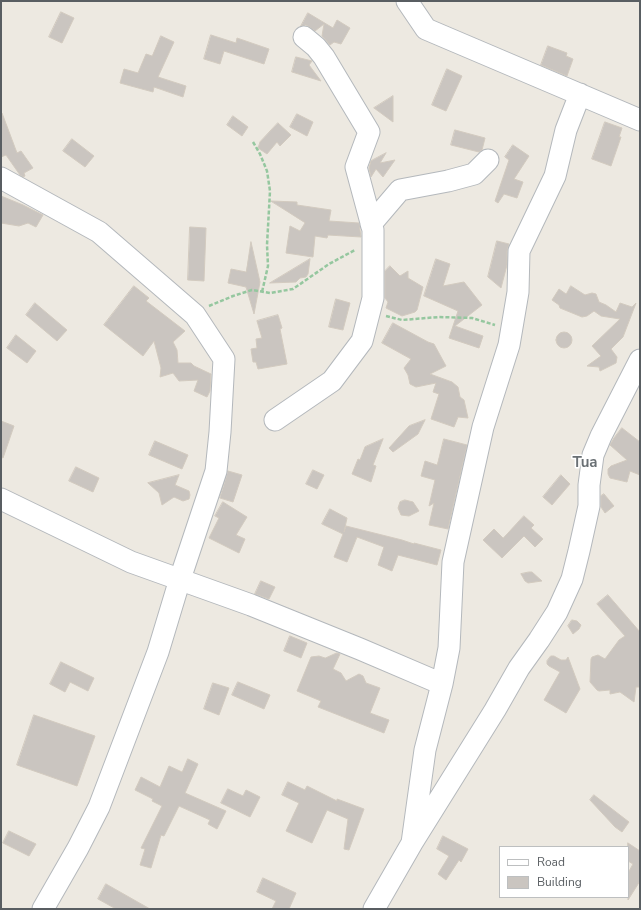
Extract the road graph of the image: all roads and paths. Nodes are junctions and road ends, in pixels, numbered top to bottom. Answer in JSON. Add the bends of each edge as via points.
{"nodes":[{"id":1,"x":407,"y":1,"type":"edge"},
{"id":2,"x":304,"y":37,"type":"dead end"},
{"id":3,"x":580,"y":94,"type":"junction"},
{"id":4,"x":640,"y":120,"type":"edge"},
{"id":5,"x":253,"y":142,"type":"dead end"},
{"id":6,"x":488,"y":160,"type":"dead end"},
{"id":7,"x":1,"y":178,"type":"edge"},
{"id":8,"x":372,"y":227,"type":"junction"},
{"id":9,"x":262,"y":292,"type":"junction"},
{"id":10,"x":370,"y":312,"type":"junction"},
{"id":11,"x":195,"y":315,"type":"junction"},
{"id":12,"x":511,"y":330,"type":"junction"},
{"id":13,"x":640,"y":360,"type":"edge"},
{"id":14,"x":275,"y":420,"type":"dead end"},
{"id":15,"x":1,"y":499,"type":"edge"},
{"id":16,"x":180,"y":579,"type":"junction"},
{"id":17,"x":442,"y":684,"type":"junction"},
{"id":18,"x":412,"y":843,"type":"junction"},
{"id":19,"x":43,"y":909,"type":"edge"},
{"id":20,"x":374,"y":909,"type":"edge"}],
"edges":[{"from":1,"to":3,"type":"street","via":[[426,29]]},
{"from":2,"to":8,"type":"street","via":[[324,57],[369,132],[356,167]]},
{"from":3,"to":4,"type":"street"},
{"from":3,"to":12,"type":"street","via":[[566,130],[555,176],[518,251],[518,292]]},
{"from":5,"to":9,"type":"path","via":[[267,171],[270,191],[268,266]]},
{"from":6,"to":8,"type":"street","via":[[474,174],[400,190]]},
{"from":7,"to":11,"type":"street","via":[[99,232]]},
{"from":8,"to":9,"type":"path","via":[[358,249],[329,264],[293,289]]},
{"from":8,"to":10,"type":"street","via":[[373,298]]},
{"from":9,"to":11,"type":"path","via":[[252,290],[233,296]]},
{"from":10,"to":12,"type":"path","via":[[402,320],[472,318]]},
{"from":10,"to":14,"type":"street","via":[[362,341],[332,381]]},
{"from":11,"to":16,"type":"street","via":[[224,359],[222,403],[216,471]]},
{"from":12,"to":17,"type":"street","via":[[509,345],[483,427],[453,562],[449,648]]},
{"from":13,"to":18,"type":"street","via":[[593,455],[589,506],[579,550],[572,579],[557,612],[519,668]]},
{"from":15,"to":16,"type":"street","via":[[131,562]]},
{"from":16,"to":17,"type":"street","via":[[309,628]]},
{"from":16,"to":19,"type":"street","via":[[158,652],[99,807]]},
{"from":17,"to":18,"type":"street","via":[[425,750]]},
{"from":18,"to":20,"type":"street"}]}
